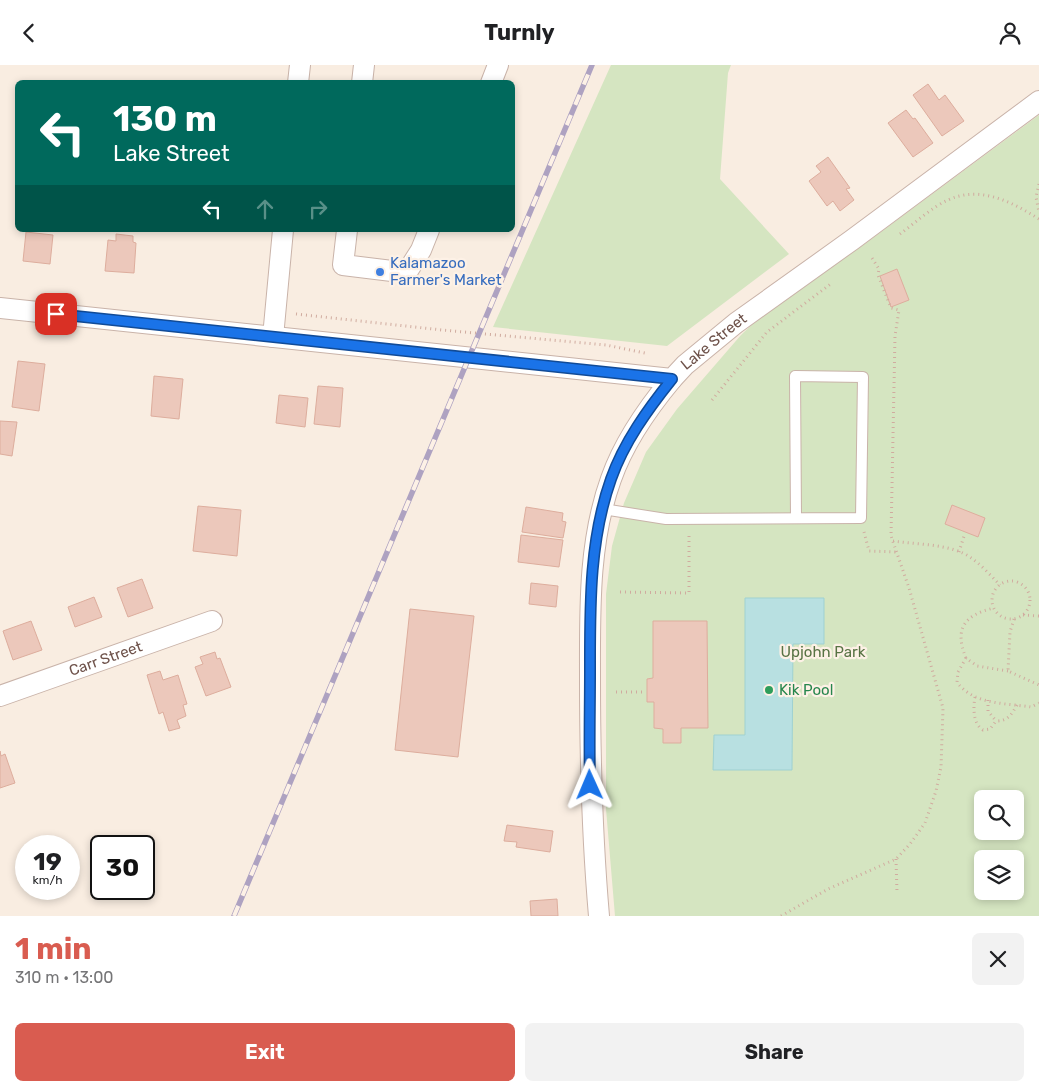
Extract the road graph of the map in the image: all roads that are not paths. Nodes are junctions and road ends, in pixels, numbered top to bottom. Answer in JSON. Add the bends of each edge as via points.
{"nodes":[{"id":1,"x":300,"y":65,"type":"edge"},
{"id":2,"x":364,"y":65,"type":"edge"},
{"id":3,"x":498,"y":65,"type":"edge"},
{"id":4,"x":298,"y":80,"type":"edge"},
{"id":5,"x":362,"y":80,"type":"edge"},
{"id":6,"x":492,"y":80,"type":"edge"},
{"id":7,"x":1039,"y":101,"type":"edge"},
{"id":8,"x":283,"y":232,"type":"edge"},
{"id":9,"x":347,"y":232,"type":"edge"},
{"id":10,"x":428,"y":232,"type":"edge"},
{"id":11,"x":0,"y":308,"type":"edge"},
{"id":12,"x":273,"y":337,"type":"junction"},
{"id":13,"x":672,"y":379,"type":"junction"},
{"id":14,"x":603,"y":509,"type":"junction"},
{"id":15,"x":796,"y":518,"type":"junction"},
{"id":16,"x":212,"y":621,"type":"dead end"},
{"id":17,"x":0,"y":696,"type":"edge"},
{"id":18,"x":599,"y":916,"type":"edge"}],
"edges":[{"from":1,"to":4,"type":"street"},
{"from":2,"to":5,"type":"street"},
{"from":3,"to":6,"type":"street"},
{"from":7,"to":13,"type":"street","name":"Lake Street","via":[[736,323]]},
{"from":8,"to":12,"type":"street"},
{"from":9,"to":10,"type":"street","via":[[344,265],[392,271],[409,269]]},
{"from":11,"to":12,"type":"street","name":"Lake Street"},
{"from":12,"to":13,"type":"street","name":"Lake Street"},
{"from":13,"to":14,"type":"street","via":[[638,425],[622,455]]},
{"from":14,"to":15,"type":"lane","via":[[666,519]]},
{"from":14,"to":18,"type":"street","via":[[595,547],[590,623],[590,766]]},
{"from":15,"to":15,"type":"lane","via":[[860,518],[863,377],[795,376]]},
{"from":16,"to":17,"type":"street","name":"Carr Street"}]}
